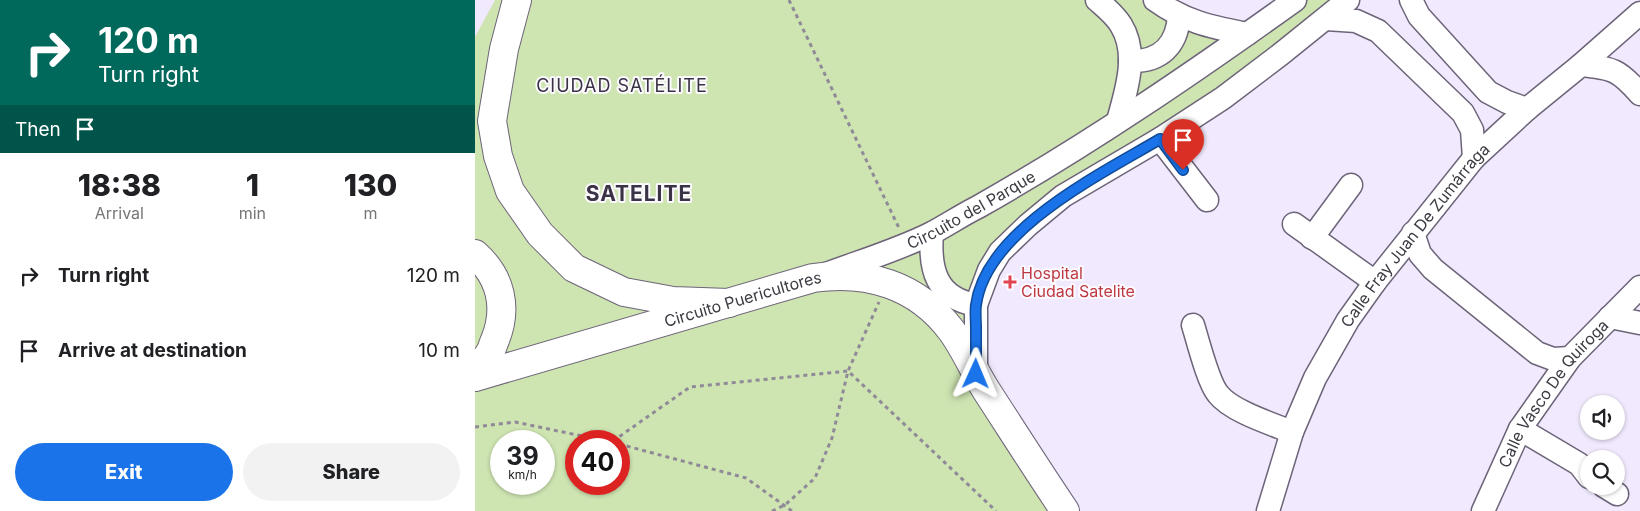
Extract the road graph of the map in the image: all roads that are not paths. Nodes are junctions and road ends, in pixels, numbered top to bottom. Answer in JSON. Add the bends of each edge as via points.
{"nodes":[{"id":1,"x":517,"y":0,"type":"edge"},
{"id":2,"x":1097,"y":0,"type":"edge"},
{"id":3,"x":1155,"y":0,"type":"edge"},
{"id":4,"x":1295,"y":0,"type":"edge"},
{"id":5,"x":1348,"y":0,"type":"edge"},
{"id":6,"x":1411,"y":0,"type":"edge"},
{"id":7,"x":1640,"y":13,"type":"edge"},
{"id":8,"x":1179,"y":16,"type":"junction"},
{"id":9,"x":1326,"y":19,"type":"junction"},
{"id":10,"x":1247,"y":34,"type":"junction"},
{"id":11,"x":1130,"y":61,"type":"junction"},
{"id":12,"x":1581,"y":65,"type":"junction"},
{"id":13,"x":1640,"y":94,"type":"edge"},
{"id":14,"x":1527,"y":109,"type":"junction"},
{"id":15,"x":1119,"y":121,"type":"junction"},
{"id":16,"x":1160,"y":139,"type":"junction"},
{"id":17,"x":1474,"y":158,"type":"junction"},
{"id":18,"x":1351,"y":185,"type":"dead end"},
{"id":19,"x":1207,"y":200,"type":"dead end"},
{"id":20,"x":1294,"y":224,"type":"dead end"},
{"id":21,"x":931,"y":233,"type":"junction"},
{"id":22,"x":1413,"y":233,"type":"junction"},
{"id":23,"x":1312,"y":238,"type":"junction"},
{"id":24,"x":475,"y":254,"type":"edge"},
{"id":25,"x":813,"y":278,"type":"junction"},
{"id":26,"x":1375,"y":282,"type":"junction"},
{"id":27,"x":1640,"y":288,"type":"edge"},
{"id":28,"x":729,"y":303,"type":"junction"},
{"id":29,"x":976,"y":304,"type":"junction"},
{"id":30,"x":1610,"y":317,"type":"junction"},
{"id":31,"x":1640,"y":323,"type":"edge"},
{"id":32,"x":1193,"y":325,"type":"dead end"},
{"id":33,"x":1570,"y":358,"type":"junction"},
{"id":34,"x":475,"y":368,"type":"edge"},
{"id":35,"x":976,"y":374,"type":"junction"},
{"id":36,"x":475,"y":377,"type":"edge"},
{"id":37,"x":1292,"y":432,"type":"junction"},
{"id":38,"x":1517,"y":435,"type":"junction"},
{"id":39,"x":1580,"y":476,"type":"edge"},
{"id":40,"x":1065,"y":511,"type":"edge"},
{"id":41,"x":1267,"y":511,"type":"edge"},
{"id":42,"x":1483,"y":511,"type":"edge"}],
"edges":[{"from":1,"to":28,"type":"main road","via":[[492,121],[498,156],[511,191],[540,234],[574,268],[624,292],[673,301]]},
{"from":2,"to":11,"type":"street","via":[[1122,26],[1128,40]]},
{"from":3,"to":8,"type":"street"},
{"from":4,"to":10,"type":"street","name":"Circuito del Parque"},
{"from":5,"to":9,"type":"street"},
{"from":6,"to":14,"type":"street","via":[[1419,16],[1488,92]]},
{"from":7,"to":12,"type":"street","name":"Calle Fray Juan De Zumárraga"},
{"from":8,"to":10,"type":"street"},
{"from":8,"to":11,"type":"street","via":[[1176,34],[1166,49],[1152,59]]},
{"from":9,"to":16,"type":"street","via":[[1223,98]]},
{"from":9,"to":17,"type":"street","via":[[1356,21],[1379,31],[1463,112],[1472,130]]},
{"from":10,"to":15,"type":"street","name":"Circuito del Parque"},
{"from":11,"to":15,"type":"street"},
{"from":12,"to":13,"type":"street","via":[[1606,68],[1625,77]]},
{"from":12,"to":14,"type":"street","name":"Calle Fray Juan De Zumárraga"},
{"from":14,"to":17,"type":"street","name":"Calle Fray Juan De Zumárraga"},
{"from":15,"to":21,"type":"street","name":"Circuito del Parque","via":[[1017,185]]},
{"from":16,"to":19,"type":"street"},
{"from":16,"to":29,"type":"street","via":[[1063,196],[1028,225],[1000,252]]},
{"from":17,"to":22,"type":"street","name":"Calle Fray Juan De Zumárraga"},
{"from":18,"to":23,"type":"street"},
{"from":20,"to":23,"type":"street"},
{"from":21,"to":25,"type":"street","name":"Circuito del Parque"},
{"from":21,"to":29,"type":"street","via":[[931,262],[938,282],[952,296]]},
{"from":22,"to":26,"type":"street","name":"Calle Fray Juan De Zumárraga"},
{"from":22,"to":33,"type":"street","via":[[1420,254],[1433,270],[1537,353],[1553,359]]},
{"from":23,"to":26,"type":"street"},
{"from":24,"to":34,"type":"main road","via":[[496,282],[503,306],[500,328],[490,354]]},
{"from":25,"to":28,"type":"main road","name":"Circuito Puericultores"},
{"from":25,"to":35,"type":"main road","name":"Circuito Puericultores","via":[[851,276],[889,284],[917,298],[952,331]]},
{"from":26,"to":37,"type":"street","name":"Calle Fray Juan De Zumárraga","via":[[1348,320],[1315,378]]},
{"from":27,"to":30,"type":"street","name":"Calle Vasco De Quiroga"},
{"from":28,"to":36,"type":"main road","name":"Circuito Puericultores"},
{"from":29,"to":35,"type":"street"},
{"from":30,"to":31,"type":"street"},
{"from":30,"to":33,"type":"street","name":"Calle Vasco De Quiroga"},
{"from":32,"to":37,"type":"street","via":[[1217,393],[1231,406]]},
{"from":33,"to":38,"type":"street","name":"Calle Vasco De Quiroga"},
{"from":35,"to":40,"type":"main road","name":"Circuito Puericultores"},
{"from":37,"to":41,"type":"street","name":"Calle Fray Juan De Zumárraga"},
{"from":38,"to":39,"type":"street","via":[[1573,475]]},
{"from":38,"to":42,"type":"street","name":"Calle Vasco De Quiroga"}]}
